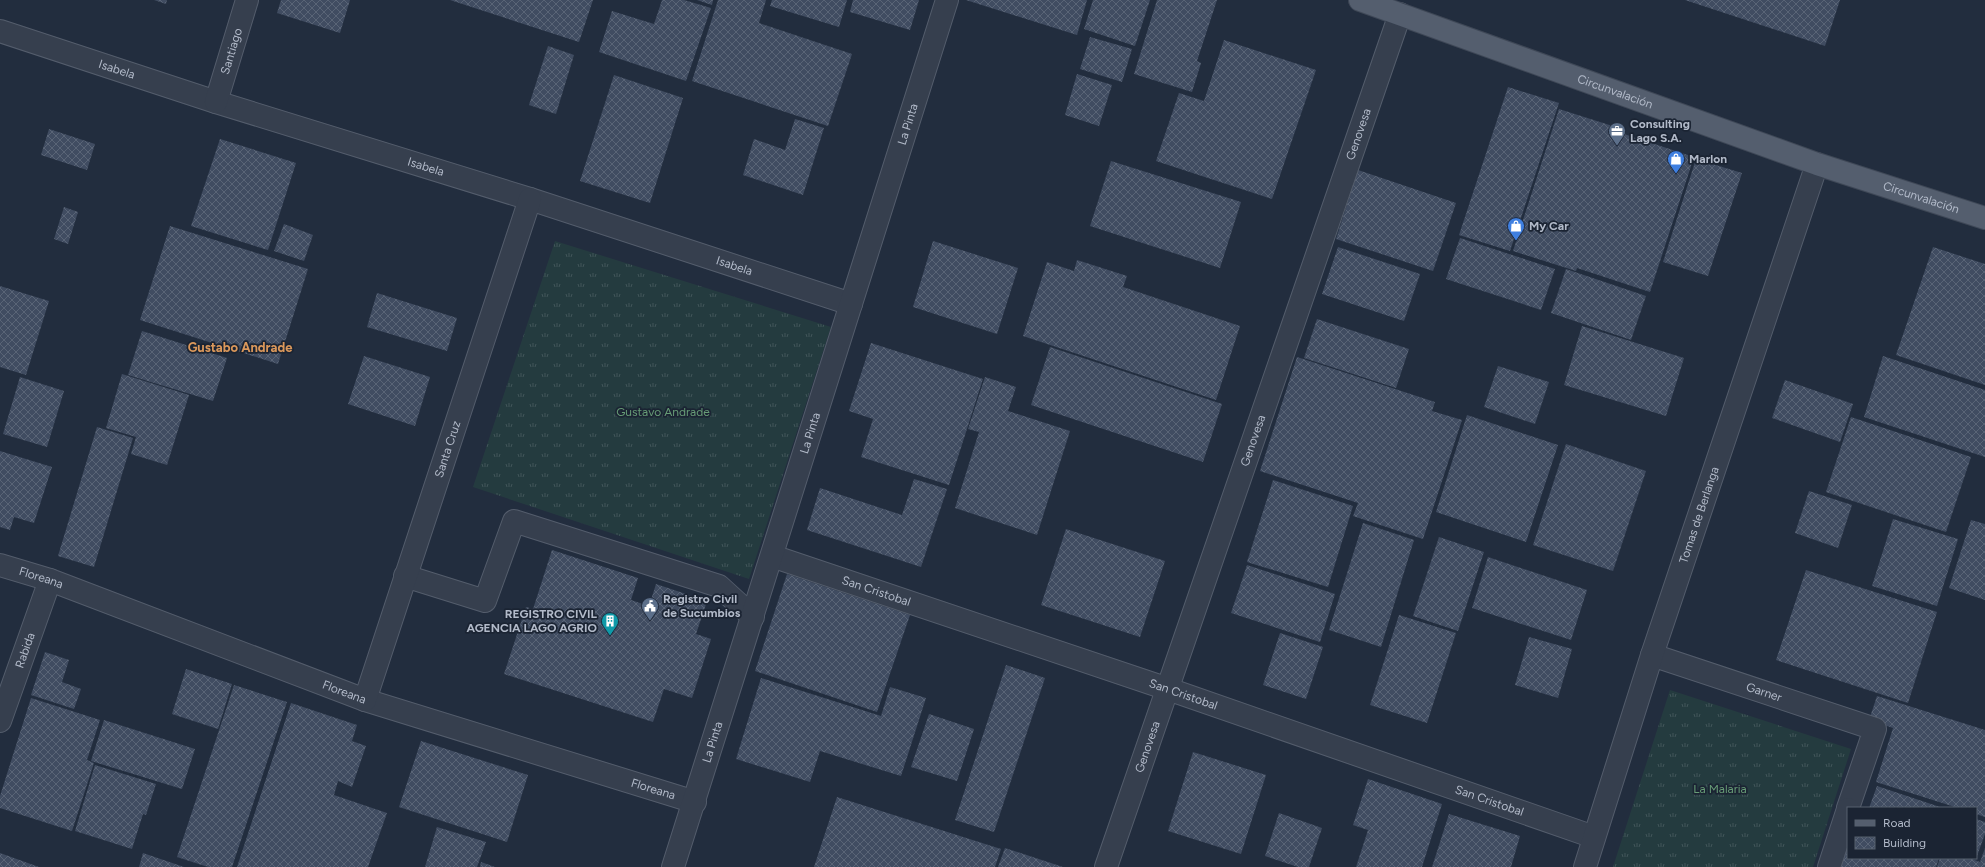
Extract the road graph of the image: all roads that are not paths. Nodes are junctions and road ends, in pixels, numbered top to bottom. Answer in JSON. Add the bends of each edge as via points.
{"nodes":[{"id":1,"x":247,"y":0,"type":"edge"},
{"id":2,"x":947,"y":0,"type":"edge"},
{"id":3,"x":1360,"y":0,"type":"edge"},
{"id":4,"x":1400,"y":14,"type":"junction"},
{"id":5,"x":0,"y":32,"type":"edge"},
{"id":6,"x":216,"y":102,"type":"junction"},
{"id":7,"x":1817,"y":164,"type":"junction"},
{"id":8,"x":530,"y":199,"type":"junction"},
{"id":9,"x":1985,"y":218,"type":"edge"},
{"id":10,"x":850,"y":304,"type":"junction"},
{"id":11,"x":772,"y":556,"type":"junction"},
{"id":12,"x":0,"y":565,"type":"edge"},
{"id":13,"x":405,"y":576,"type":"junction"},
{"id":14,"x":50,"y":580,"type":"junction"},
{"id":15,"x":753,"y":617,"type":"junction"},
{"id":16,"x":1652,"y":655,"type":"junction"},
{"id":17,"x":1168,"y":689,"type":"junction"},
{"id":18,"x":365,"y":700,"type":"junction"},
{"id":19,"x":0,"y":721,"type":"edge"},
{"id":20,"x":695,"y":802,"type":"junction"},
{"id":21,"x":1849,"y":807,"type":"edge"},
{"id":22,"x":1847,"y":812,"type":"edge"},
{"id":23,"x":1594,"y":837,"type":"junction"},
{"id":24,"x":673,"y":867,"type":"edge"},
{"id":25,"x":1106,"y":867,"type":"edge"},
{"id":26,"x":1585,"y":867,"type":"edge"},
{"id":27,"x":1829,"y":867,"type":"edge"}],
"edges":[{"from":1,"to":6,"type":"street","name":"Santiago"},
{"from":2,"to":10,"type":"street","name":"La Pinta"},
{"from":3,"to":4,"type":"main road","name":"Circunvalación"},
{"from":4,"to":7,"type":"main road","name":"Circunvalación"},
{"from":4,"to":17,"type":"street","name":"Genovesa"},
{"from":5,"to":6,"type":"street","name":"Isabela"},
{"from":6,"to":8,"type":"street","name":"Isabela"},
{"from":7,"to":9,"type":"main road","name":"Circunvalación"},
{"from":7,"to":16,"type":"street","name":"Tomas de Berlanga"},
{"from":8,"to":10,"type":"street","name":"Isabela"},
{"from":8,"to":13,"type":"street","name":"Santa Cruz"},
{"from":10,"to":11,"type":"street","name":"La Pinta"},
{"from":11,"to":15,"type":"street","name":"La Pinta"},
{"from":11,"to":17,"type":"street","name":"San Cristobal"},
{"from":12,"to":14,"type":"street","name":"Floreana"},
{"from":13,"to":15,"type":"street","via":[[485,601],[514,521],[719,586]]},
{"from":13,"to":18,"type":"street","name":"Santa Cruz"},
{"from":14,"to":18,"type":"street","name":"Floreana"},
{"from":14,"to":19,"type":"street","name":"Rabida"},
{"from":15,"to":20,"type":"street","name":"La Pinta"},
{"from":16,"to":21,"type":"street","name":"Garner","via":[[1875,729]]},
{"from":16,"to":23,"type":"street","name":"Tomas de Berlanga"},
{"from":17,"to":23,"type":"street","name":"San Cristobal"},
{"from":17,"to":25,"type":"street","name":"Genovesa"},
{"from":18,"to":20,"type":"street","name":"Floreana"},
{"from":20,"to":24,"type":"street","name":"La Pinta"},
{"from":22,"to":27,"type":"street"},
{"from":23,"to":26,"type":"street","name":"Tomas de Berlanga"}]}
